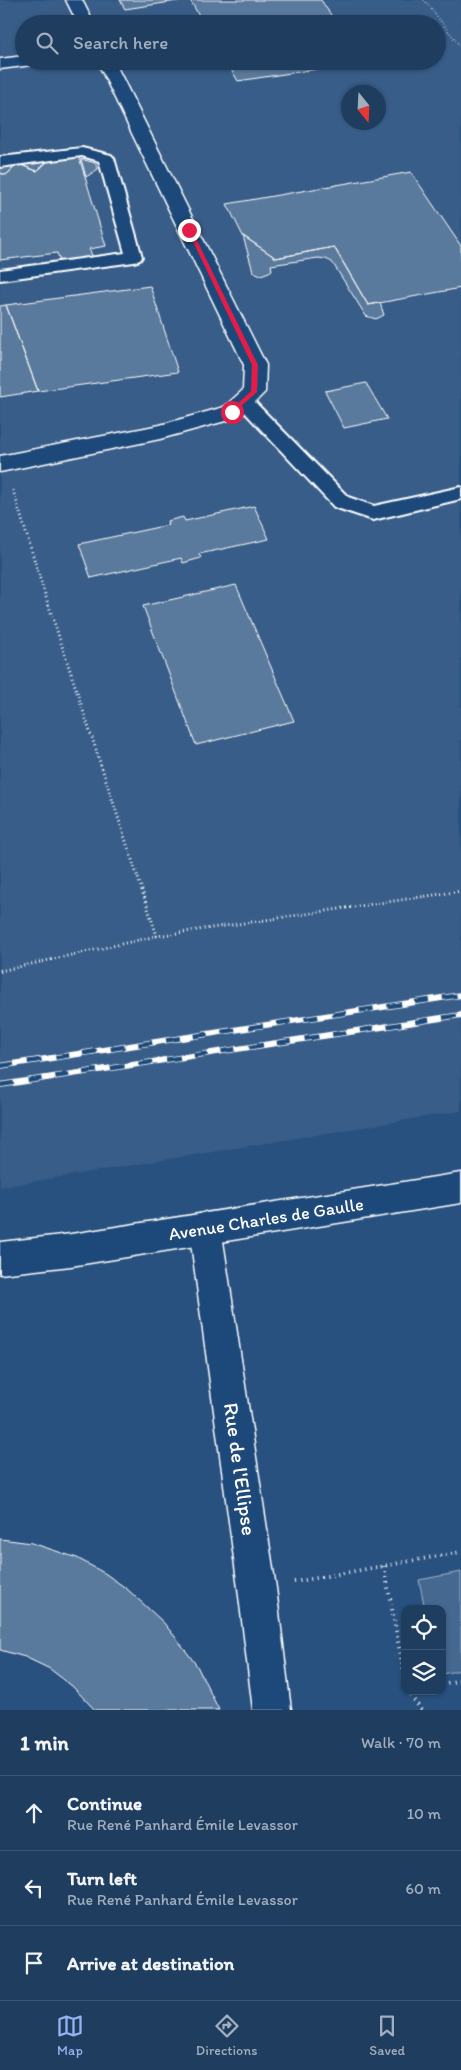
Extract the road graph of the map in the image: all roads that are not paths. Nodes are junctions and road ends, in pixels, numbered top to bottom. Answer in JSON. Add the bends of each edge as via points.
{"nodes":[{"id":1,"x":74,"y":0,"type":"edge"},
{"id":2,"x":82,"y":15,"type":"edge"},
{"id":3,"x":15,"y":62,"type":"edge"},
{"id":4,"x":0,"y":64,"type":"edge"},
{"id":5,"x":109,"y":70,"type":"edge"},
{"id":6,"x":0,"y":162,"type":"edge"},
{"id":7,"x":0,"y":275,"type":"edge"},
{"id":8,"x":244,"y":401,"type":"junction"},
{"id":9,"x":3,"y":463,"type":"edge"},
{"id":10,"x":461,"y":493,"type":"edge"},
{"id":11,"x":461,"y":1188,"type":"edge"},
{"id":12,"x":205,"y":1228,"type":"junction"},
{"id":13,"x":71,"y":1250,"type":"junction"},
{"id":14,"x":0,"y":1258,"type":"edge"},
{"id":15,"x":0,"y":1266,"type":"edge"},
{"id":16,"x":272,"y":1710,"type":"edge"}],
"edges":[{"from":1,"to":2,"type":"street"},
{"from":3,"to":4,"type":"street"},
{"from":5,"to":8,"type":"street","via":[[255,365],[254,392]]},
{"from":6,"to":7,"type":"lane","via":[[82,152],[106,158],[134,257]]},
{"from":8,"to":9,"type":"street","via":[[232,412],[160,432]]},
{"from":8,"to":10,"type":"lane","via":[[341,502],[373,513]]},
{"from":11,"to":12,"type":"street","name":"Avenue Charles de Gaulle"},
{"from":12,"to":13,"type":"street","name":"Avenue Charles de Gaulle"},
{"from":12,"to":16,"type":"street","name":"Rue de l'Ellipse"},
{"from":13,"to":14,"type":"street","name":"Avenue Charles de Gaulle"},
{"from":13,"to":15,"type":"street","name":"Avenue Charles de Gaulle"}]}
